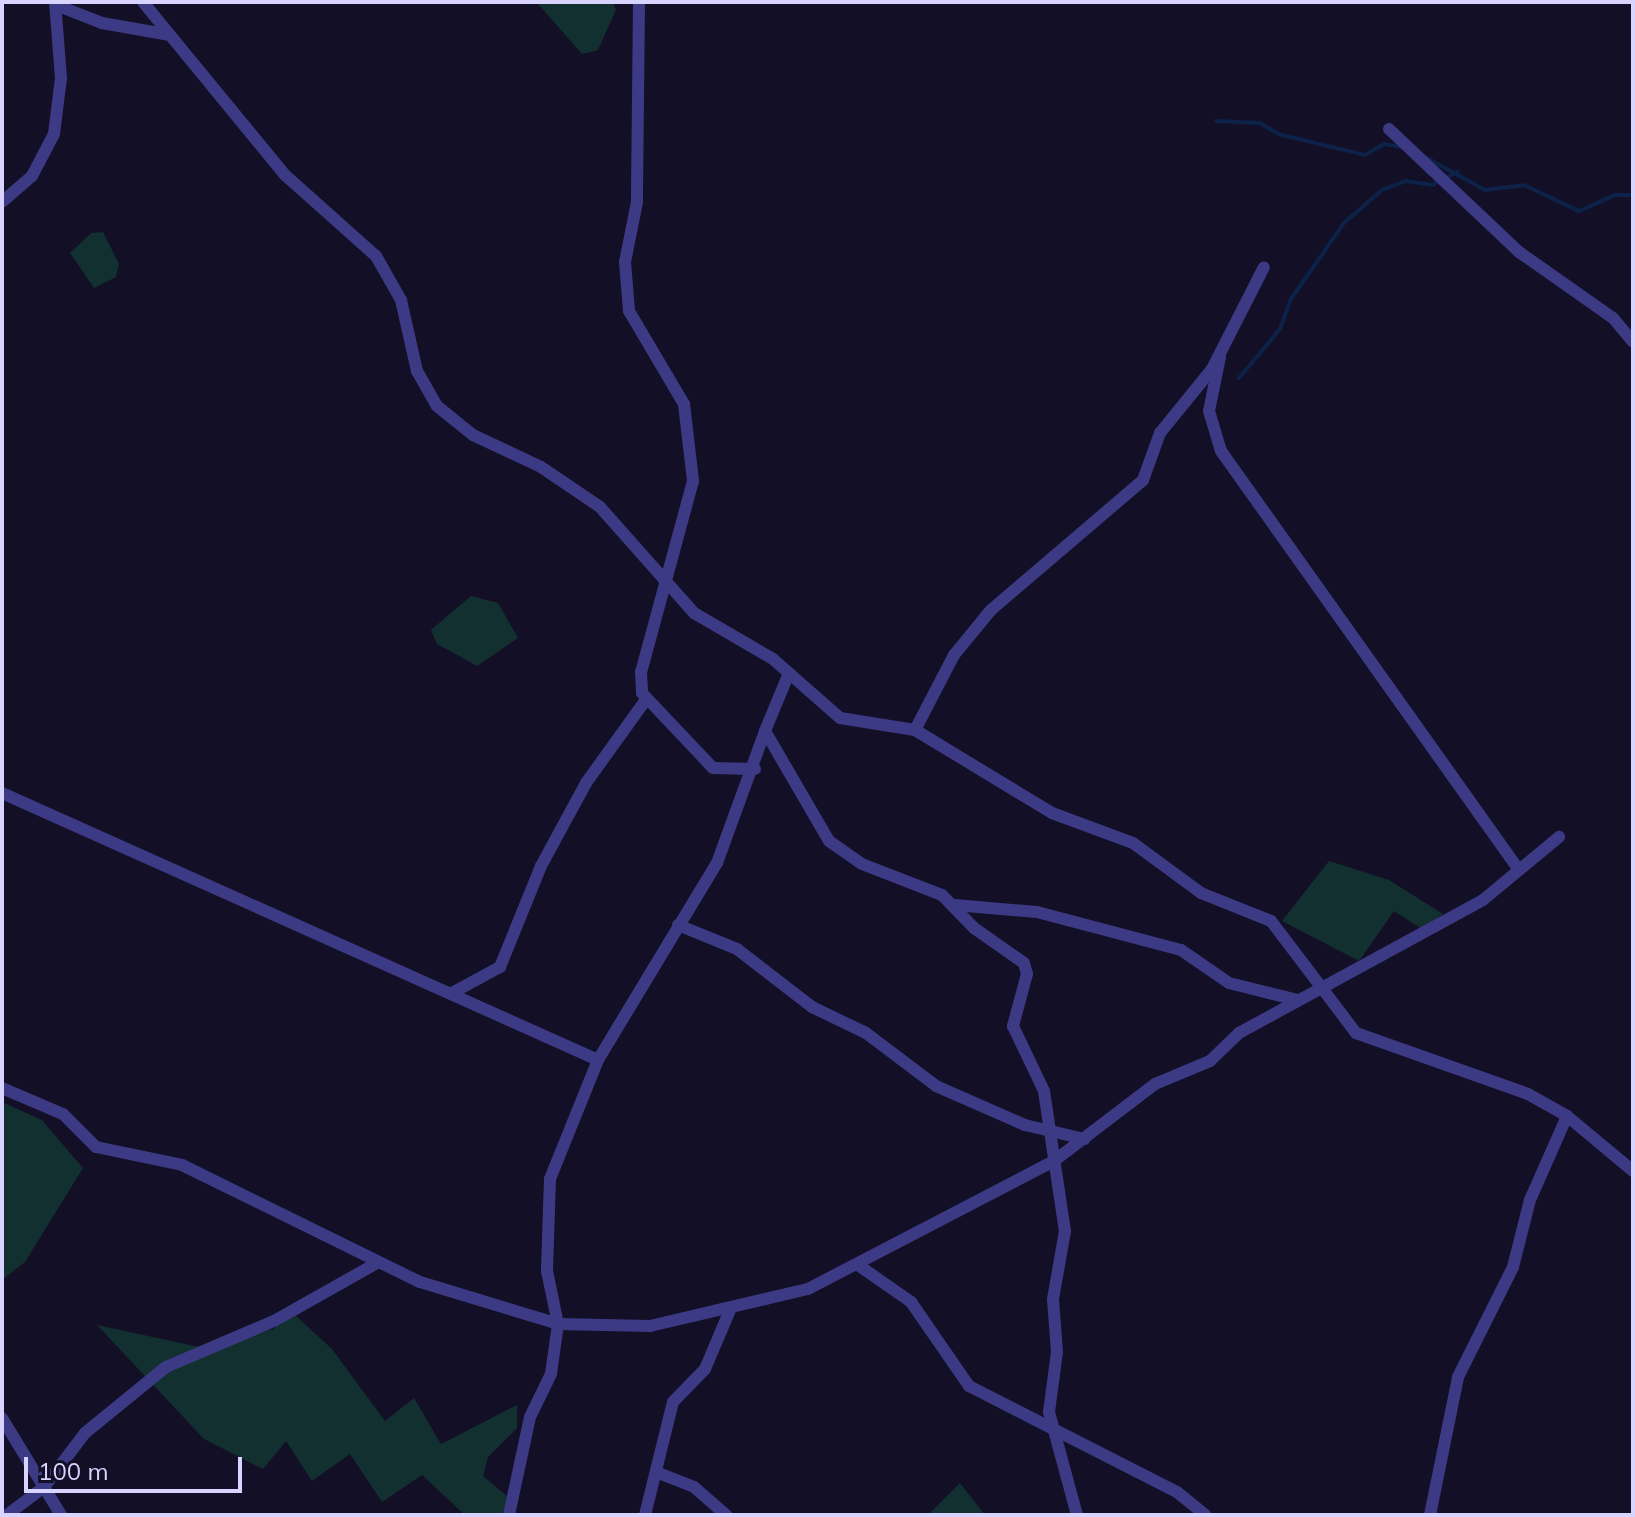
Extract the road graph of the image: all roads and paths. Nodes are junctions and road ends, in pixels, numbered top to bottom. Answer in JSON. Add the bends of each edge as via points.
{"nodes":[{"id":1,"x":143,"y":2,"type":"edge"},
{"id":2,"x":639,"y":2,"type":"edge"},
{"id":3,"x":56,"y":4,"type":"edge"},
{"id":4,"x":170,"y":35,"type":"junction"},
{"id":5,"x":1389,"y":129,"type":"dead end"},
{"id":6,"x":2,"y":202,"type":"edge"},
{"id":7,"x":1264,"y":267,"type":"dead end"},
{"id":8,"x":1633,"y":342,"type":"edge"},
{"id":9,"x":1220,"y":357,"type":"junction"},
{"id":10,"x":667,"y":588,"type":"junction"},
{"id":11,"x":789,"y":673,"type":"junction"},
{"id":12,"x":645,"y":701,"type":"junction"},
{"id":13,"x":915,"y":730,"type":"junction"},
{"id":14,"x":765,"y":731,"type":"junction"},
{"id":15,"x":755,"y":769,"type":"junction"},
{"id":16,"x":2,"y":793,"type":"edge"},
{"id":17,"x":1559,"y":837,"type":"dead end"},
{"id":18,"x":1519,"y":870,"type":"junction"},
{"id":19,"x":955,"y":905,"type":"junction"},
{"id":20,"x":678,"y":925,"type":"junction"},
{"id":21,"x":1320,"y":990,"type":"junction"},
{"id":22,"x":452,"y":993,"type":"junction"},
{"id":23,"x":1297,"y":1000,"type":"junction"},
{"id":24,"x":598,"y":1060,"type":"junction"},
{"id":25,"x":2,"y":1088,"type":"edge"},
{"id":26,"x":1567,"y":1116,"type":"junction"},
{"id":27,"x":1053,"y":1131,"type":"junction"},
{"id":28,"x":1084,"y":1139,"type":"junction"},
{"id":29,"x":1054,"y":1161,"type":"junction"},
{"id":30,"x":1633,"y":1171,"type":"edge"},
{"id":31,"x":375,"y":1264,"type":"junction"},
{"id":32,"x":858,"y":1265,"type":"junction"},
{"id":33,"x":730,"y":1310,"type":"junction"},
{"id":34,"x":558,"y":1324,"type":"junction"},
{"id":35,"x":2,"y":1418,"type":"edge"},
{"id":36,"x":1051,"y":1427,"type":"junction"},
{"id":37,"x":656,"y":1472,"type":"junction"},
{"id":38,"x":44,"y":1487,"type":"junction"},
{"id":39,"x":7,"y":1515,"type":"edge"},
{"id":40,"x":61,"y":1515,"type":"edge"},
{"id":41,"x":509,"y":1515,"type":"edge"},
{"id":42,"x":645,"y":1515,"type":"edge"},
{"id":43,"x":726,"y":1515,"type":"edge"},
{"id":44,"x":1077,"y":1515,"type":"edge"},
{"id":45,"x":1205,"y":1515,"type":"edge"},
{"id":46,"x":1430,"y":1515,"type":"edge"}],
"edges":[{"from":1,"to":4,"type":"street"},
{"from":2,"to":10,"type":"street","via":[[637,202],[625,262],[629,311],[684,404],[692,441],[692,492]]},
{"from":3,"to":4,"type":"street","via":[[102,23]]},
{"from":3,"to":6,"type":"street","via":[[61,78],[54,134],[32,176]]},
{"from":4,"to":10,"type":"street","via":[[285,175],[376,256],[401,300],[417,371],[437,406],[473,435],[541,467],[600,507]]},
{"from":5,"to":8,"type":"street","via":[[1519,252],[1613,318]]},
{"from":7,"to":9,"type":"street"},
{"from":9,"to":13,"type":"street","via":[[1160,433],[1143,480],[1040,562],[965,638]]},
{"from":9,"to":18,"type":"street","via":[[1209,411],[1221,451]]},
{"from":10,"to":11,"type":"street","via":[[694,613]]},
{"from":10,"to":12,"type":"street","via":[[641,672]]},
{"from":11,"to":13,"type":"street","via":[[840,718]]},
{"from":11,"to":14,"type":"street"},
{"from":12,"to":15,"type":"street","via":[[713,768]]},
{"from":12,"to":22,"type":"street","via":[[586,783],[549,852],[500,967]]},
{"from":13,"to":21,"type":"street","via":[[1052,813],[1133,843],[1201,893],[1271,921],[1292,940]]},
{"from":14,"to":15,"type":"street"},
{"from":14,"to":19,"type":"street","via":[[829,841],[862,864],[920,884]]},
{"from":15,"to":20,"type":"street","via":[[717,863]]},
{"from":16,"to":22,"type":"street"},
{"from":17,"to":18,"type":"street"},
{"from":18,"to":21,"type":"street","via":[[1483,900]]},
{"from":19,"to":23,"type":"street","via":[[1037,912],[1160,944],[1187,953],[1229,983]]},
{"from":19,"to":27,"type":"street","via":[[974,928],[1024,963],[1027,974],[1013,1026],[1041,1079]]},
{"from":20,"to":24,"type":"street"},
{"from":20,"to":27,"type":"street","via":[[737,949],[812,1007],[866,1033],[936,1086]]},
{"from":21,"to":23,"type":"street"},
{"from":21,"to":26,"type":"street","via":[[1356,1033],[1490,1078]]},
{"from":22,"to":24,"type":"street"},
{"from":23,"to":28,"type":"street","via":[[1239,1033],[1210,1061],[1155,1084]]},
{"from":24,"to":34,"type":"street","via":[[550,1179],[547,1271]]},
{"from":25,"to":31,"type":"street","via":[[63,1114],[96,1147],[182,1165]]},
{"from":26,"to":30,"type":"street"},
{"from":26,"to":46,"type":"street","via":[[1530,1200],[1513,1267],[1458,1377]]},
{"from":27,"to":28,"type":"street"},
{"from":27,"to":29,"type":"street"},
{"from":28,"to":29,"type":"street"},
{"from":29,"to":32,"type":"street"},
{"from":29,"to":36,"type":"street","via":[[1065,1231],[1053,1299],[1057,1352]]},
{"from":31,"to":34,"type":"street","via":[[484,1305]]},
{"from":31,"to":38,"type":"street","via":[[274,1321],[166,1367],[85,1433]]},
{"from":32,"to":33,"type":"street","via":[[808,1289]]},
{"from":32,"to":36,"type":"street","via":[[911,1302],[969,1386]]},
{"from":33,"to":34,"type":"street","via":[[641,1327]]},
{"from":33,"to":37,"type":"street","via":[[710,1361],[673,1402]]},
{"from":34,"to":41,"type":"street","via":[[551,1374],[530,1417]]},
{"from":35,"to":38,"type":"street"},
{"from":36,"to":44,"type":"street"},
{"from":36,"to":45,"type":"street","via":[[1177,1492]]},
{"from":37,"to":42,"type":"street"},
{"from":37,"to":43,"type":"street","via":[[694,1487]]},
{"from":38,"to":39,"type":"street"},
{"from":38,"to":40,"type":"street"}]}
